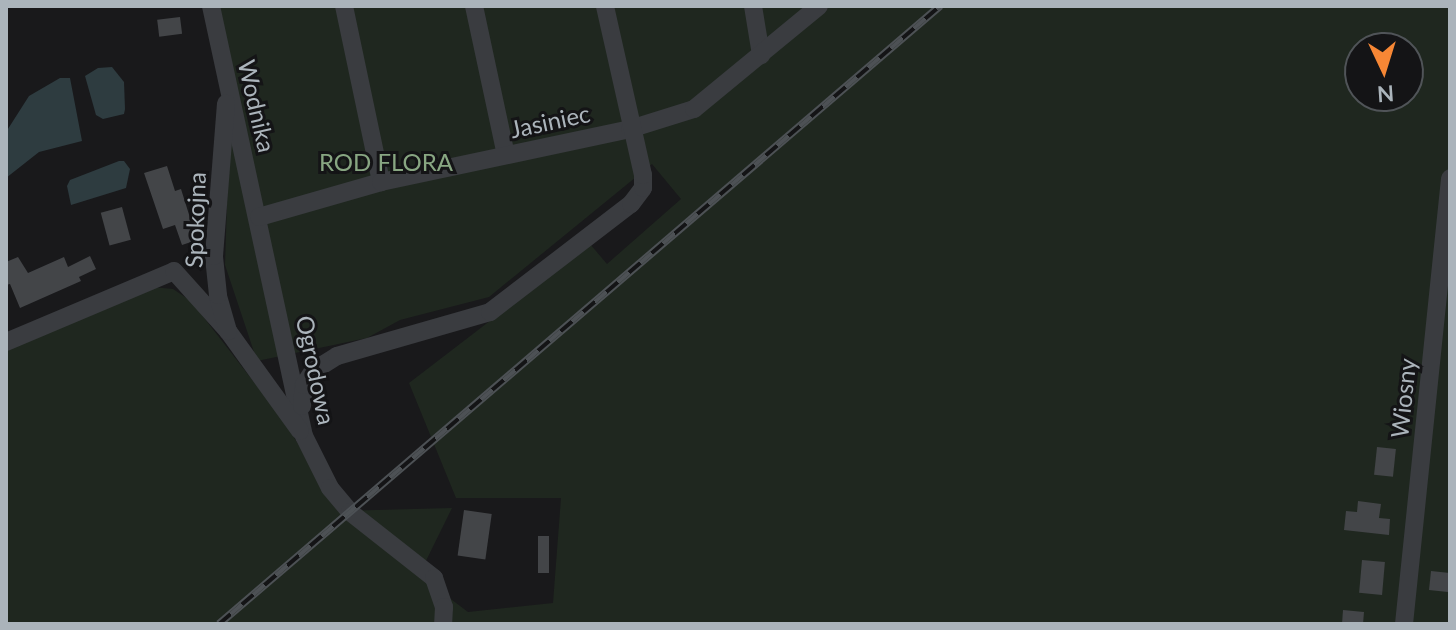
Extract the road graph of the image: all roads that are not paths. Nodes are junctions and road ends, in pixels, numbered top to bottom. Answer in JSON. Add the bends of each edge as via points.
{"nodes":[{"id":1,"x":211,"y":6,"type":"edge"},
{"id":2,"x":344,"y":6,"type":"edge"},
{"id":3,"x":474,"y":6,"type":"edge"},
{"id":4,"x":605,"y":6,"type":"edge"},
{"id":5,"x":753,"y":6,"type":"edge"},
{"id":6,"x":819,"y":6,"type":"edge"},
{"id":7,"x":761,"y":55,"type":"junction"},
{"id":8,"x":228,"y":87,"type":"junction"},
{"id":9,"x":630,"y":129,"type":"junction"},
{"id":10,"x":506,"y":155,"type":"junction"},
{"id":11,"x":1450,"y":178,"type":"edge"},
{"id":12,"x":381,"y":182,"type":"junction"},
{"id":13,"x":259,"y":217,"type":"junction"},
{"id":14,"x":228,"y":331,"type":"junction"},
{"id":15,"x":6,"y":342,"type":"edge"},
{"id":16,"x":304,"y":436,"type":"junction"},
{"id":17,"x":443,"y":624,"type":"edge"},
{"id":18,"x":1404,"y":624,"type":"edge"}],
"edges":[{"from":1,"to":8,"type":"street","name":"Wodnika"},
{"from":2,"to":12,"type":"street"},
{"from":3,"to":10,"type":"street"},
{"from":4,"to":9,"type":"street"},
{"from":5,"to":7,"type":"street"},
{"from":6,"to":7,"type":"street","name":"Jasiniec"},
{"from":7,"to":9,"type":"street","name":"Jasiniec","via":[[694,109]]},
{"from":8,"to":13,"type":"street","name":"Wodnika"},
{"from":8,"to":14,"type":"street","name":"Spokojna","via":[[214,256]]},
{"from":9,"to":10,"type":"street","name":"Jasiniec"},
{"from":9,"to":16,"type":"street","via":[[643,188],[631,204],[490,312],[337,356],[313,371],[304,385]]},
{"from":10,"to":12,"type":"street","name":"Jasiniec"},
{"from":11,"to":18,"type":"street","name":"Wiosny"},
{"from":12,"to":13,"type":"street","name":"Jasiniec"},
{"from":13,"to":16,"type":"street","name":"Ogrodowa"},
{"from":14,"to":15,"type":"street","name":"Spokojna","via":[[174,271]]},
{"from":14,"to":16,"type":"street"},
{"from":16,"to":17,"type":"street","name":"Ogrodowa","via":[[330,488],[350,512],[434,578],[444,607]]}]}
